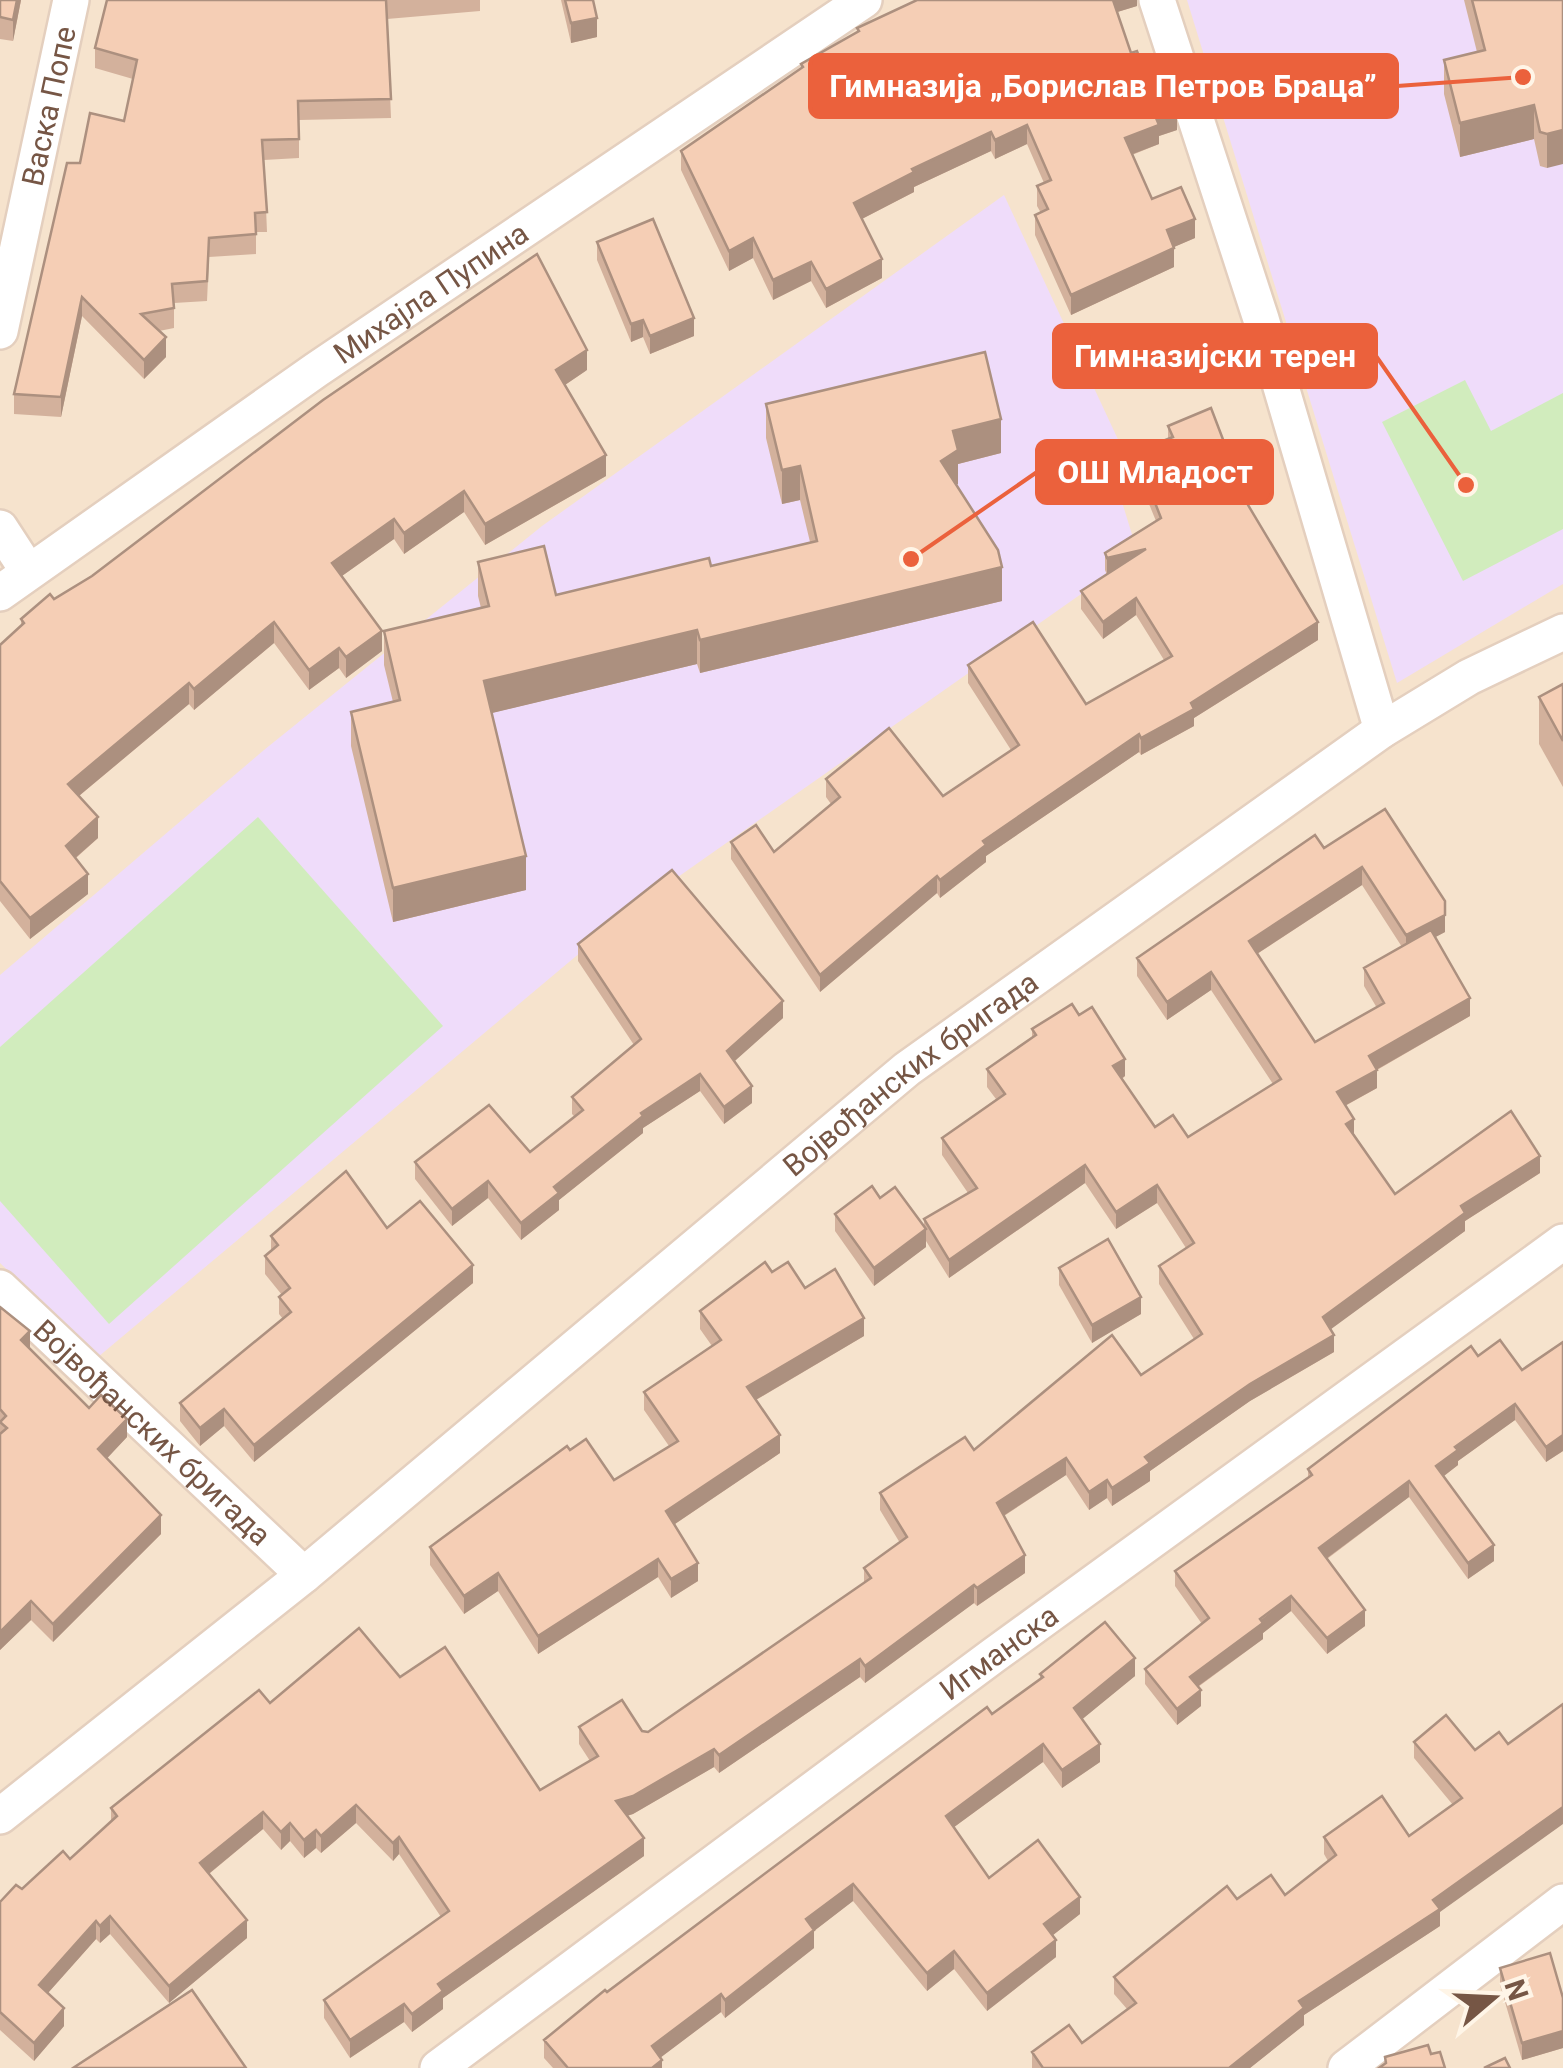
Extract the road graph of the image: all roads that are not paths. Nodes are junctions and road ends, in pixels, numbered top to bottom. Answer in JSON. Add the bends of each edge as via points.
{"nodes":[{"id":1,"x":71,"y":0,"type":"edge"},
{"id":2,"x":864,"y":0,"type":"edge"},
{"id":3,"x":1157,"y":0,"type":"edge"},
{"id":4,"x":0,"y":331,"type":"edge"},
{"id":5,"x":0,"y":528,"type":"edge"},
{"id":6,"x":28,"y":571,"type":"junction"},
{"id":7,"x":0,"y":593,"type":"edge"},
{"id":8,"x":1563,"y":632,"type":"edge"},
{"id":9,"x":1382,"y":730,"type":"junction"},
{"id":10,"x":1563,"y":1242,"type":"edge"},
{"id":11,"x":0,"y":1288,"type":"edge"},
{"id":12,"x":304,"y":1576,"type":"junction"},
{"id":13,"x":0,"y":1816,"type":"edge"},
{"id":14,"x":1563,"y":1902,"type":"edge"},
{"id":15,"x":438,"y":2068,"type":"edge"},
{"id":16,"x":1346,"y":2068,"type":"edge"}],
"edges":[{"from":1,"to":4,"type":"street","name":"Васка Попе"},
{"from":2,"to":6,"type":"street","name":"Михајла Пупина"},
{"from":3,"to":9,"type":"street","via":[[1261,319]]},
{"from":5,"to":6,"type":"street"},
{"from":6,"to":7,"type":"street","name":"Михајла Пупина"},
{"from":8,"to":9,"type":"street","name":"Војвођанских бригада","via":[[1468,676]]},
{"from":9,"to":12,"type":"street","name":"Војвођанских бригада","via":[[907,1069]]},
{"from":10,"to":15,"type":"street","name":"Игманска"},
{"from":11,"to":12,"type":"street","name":"Војвођанских бригада"},
{"from":12,"to":13,"type":"street","name":"Војвођанских бригада"},
{"from":14,"to":16,"type":"street"}]}
